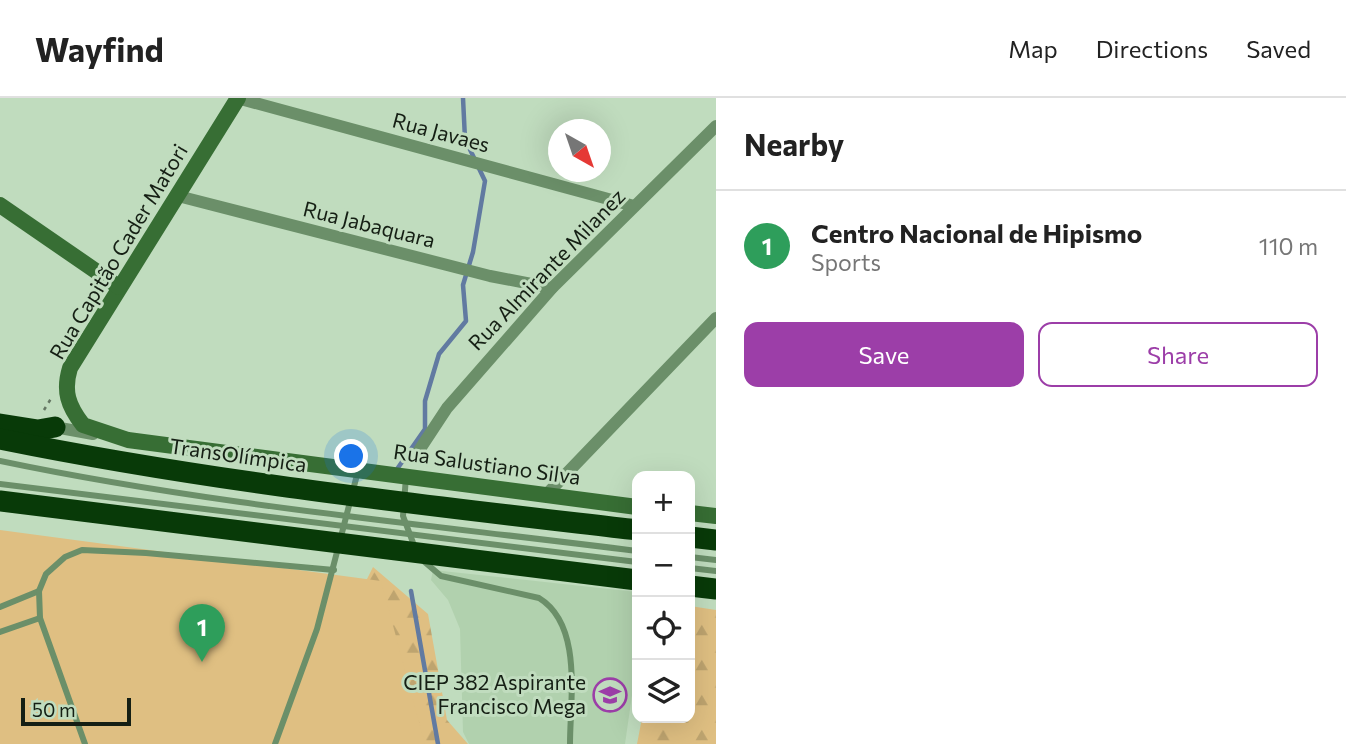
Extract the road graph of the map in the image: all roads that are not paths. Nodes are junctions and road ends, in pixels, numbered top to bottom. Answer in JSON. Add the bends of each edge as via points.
{"nodes":[{"id":1,"x":237,"y":98,"type":"edge"},
{"id":2,"x":716,"y":126,"type":"edge"},
{"id":3,"x":178,"y":196,"type":"junction"},
{"id":4,"x":0,"y":205,"type":"edge"},
{"id":5,"x":634,"y":206,"type":"junction"},
{"id":6,"x":119,"y":288,"type":"junction"},
{"id":7,"x":552,"y":289,"type":"junction"},
{"id":8,"x":716,"y":318,"type":"edge"},
{"id":9,"x":0,"y":414,"type":"edge"},
{"id":10,"x":0,"y":424,"type":"edge"},
{"id":11,"x":55,"y":428,"type":"junction"},
{"id":12,"x":0,"y":439,"type":"edge"},
{"id":13,"x":128,"y":440,"type":"junction"},
{"id":14,"x":418,"y":452,"type":"dead end"},
{"id":15,"x":0,"y":461,"type":"edge"},
{"id":16,"x":358,"y":468,"type":"junction"},
{"id":17,"x":407,"y":475,"type":"junction"},
{"id":18,"x":0,"y":484,"type":"edge"},
{"id":19,"x":545,"y":496,"type":"junction"},
{"id":20,"x":0,"y":501,"type":"edge"},
{"id":21,"x":632,"y":506,"type":"edge"},
{"id":22,"x":695,"y":514,"type":"edge"},
{"id":23,"x":716,"y":516,"type":"edge"},
{"id":24,"x":632,"y":529,"type":"edge"},
{"id":25,"x":695,"y":538,"type":"edge"},
{"id":26,"x":716,"y":540,"type":"edge"},
{"id":27,"x":632,"y":550,"type":"edge"},
{"id":28,"x":695,"y":558,"type":"edge"},
{"id":29,"x":716,"y":560,"type":"edge"},
{"id":30,"x":632,"y":561,"type":"edge"},
{"id":31,"x":695,"y":569,"type":"edge"},
{"id":32,"x":334,"y":570,"type":"junction"},
{"id":33,"x":716,"y":571,"type":"edge"},
{"id":34,"x":632,"y":579,"type":"edge"},
{"id":35,"x":695,"y":587,"type":"edge"},
{"id":36,"x":716,"y":589,"type":"edge"},
{"id":37,"x":39,"y":591,"type":"junction"},
{"id":38,"x":0,"y":607,"type":"edge"},
{"id":39,"x":40,"y":618,"type":"junction"},
{"id":40,"x":0,"y":632,"type":"edge"},
{"id":41,"x":85,"y":744,"type":"edge"},
{"id":42,"x":275,"y":744,"type":"edge"},
{"id":43,"x":570,"y":744,"type":"edge"}],
"edges":[{"from":1,"to":3,"type":"street","name":"Rua Capitão Cader Matori"},
{"from":1,"to":5,"type":"street","name":"Rua Javaes"},
{"from":2,"to":5,"type":"street","name":"Rua Almirante Milanez"},
{"from":3,"to":6,"type":"street","name":"Rua Capitão Cader Matori"},
{"from":3,"to":7,"type":"street","name":"Rua Jabaquara"},
{"from":4,"to":6,"type":"street"},
{"from":5,"to":7,"type":"street","name":"Rua Almirante Milanez"},
{"from":6,"to":13,"type":"street","name":"Rua Capitão Cader Matori","via":[[65,384],[83,425]]},
{"from":7,"to":14,"type":"street","name":"Rua Almirante Milanez","via":[[455,398]]},
{"from":8,"to":19,"type":"street"},
{"from":9,"to":11,"type":"street","name":"Rua Salustiano Silva"},
{"from":10,"to":11,"type":"highway"},
{"from":11,"to":13,"type":"street","name":"Rua Salustiano Silva"},
{"from":12,"to":24,"type":"highway","name":"TransOlímpica","bridge":true,"via":[[125,464],[406,505]]},
{"from":13,"to":16,"type":"street","name":"Rua Salustiano Silva"},
{"from":15,"to":27,"type":"lane","name":"TransOlímpica","bridge":true,"via":[[107,484]]},
{"from":16,"to":17,"type":"street","name":"Rua Salustiano Silva"},
{"from":16,"to":32,"type":"lane"},
{"from":17,"to":19,"type":"street","name":"Rua Salustiano Silva"},
{"from":17,"to":43,"type":"lane","via":[[403,516],[416,551],[432,571],[539,598],[561,619],[568,643]]},
{"from":18,"to":30,"type":"lane","bridge":true},
{"from":19,"to":21,"type":"street","name":"Rua Salustiano Silva"},
{"from":20,"to":34,"type":"highway","bridge":true},
{"from":22,"to":23,"type":"street"},
{"from":25,"to":26,"type":"highway"},
{"from":28,"to":29,"type":"lane"},
{"from":31,"to":33,"type":"lane"},
{"from":32,"to":37,"type":"lane","via":[[82,550],[65,557],[46,574]]},
{"from":32,"to":42,"type":"lane"},
{"from":35,"to":36,"type":"highway"},
{"from":37,"to":38,"type":"lane"},
{"from":37,"to":39,"type":"lane"},
{"from":39,"to":40,"type":"lane"},
{"from":39,"to":41,"type":"lane"}]}
